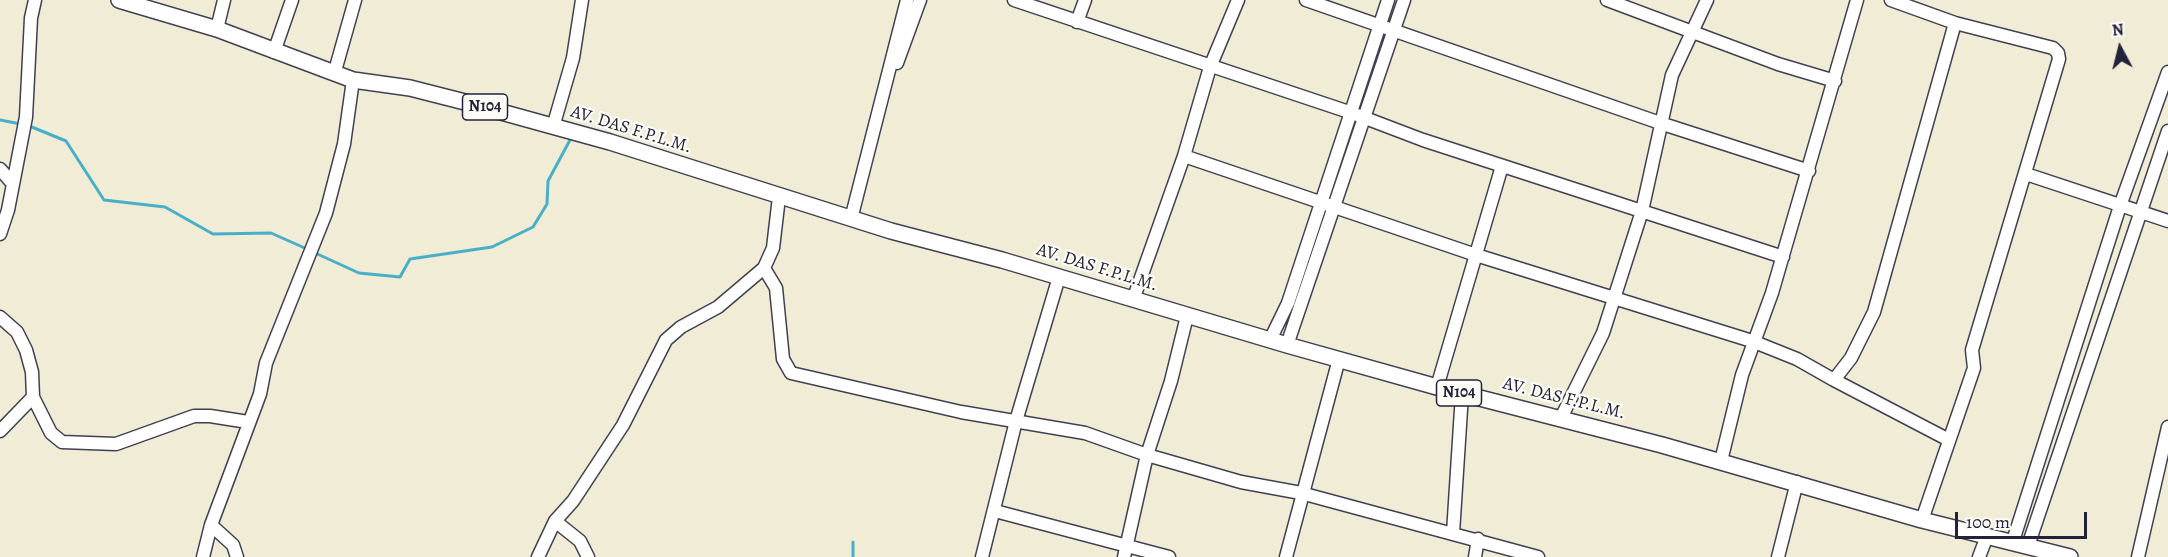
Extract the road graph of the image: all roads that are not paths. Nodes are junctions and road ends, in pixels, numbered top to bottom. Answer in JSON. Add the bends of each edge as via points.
{"nodes":[{"id":1,"x":35,"y":0,"type":"edge"},
{"id":2,"x":118,"y":0,"type":"edge"},
{"id":3,"x":224,"y":0,"type":"edge"},
{"id":4,"x":292,"y":0,"type":"edge"},
{"id":5,"x":355,"y":0,"type":"edge"},
{"id":6,"x":582,"y":0,"type":"edge"},
{"id":7,"x":907,"y":0,"type":"edge"},
{"id":8,"x":920,"y":0,"type":"edge"},
{"id":9,"x":1014,"y":0,"type":"edge"},
{"id":10,"x":1085,"y":0,"type":"edge"},
{"id":11,"x":1238,"y":0,"type":"edge"},
{"id":12,"x":1306,"y":0,"type":"edge"},
{"id":13,"x":1388,"y":0,"type":"edge"},
{"id":14,"x":1404,"y":0,"type":"edge"},
{"id":15,"x":1607,"y":0,"type":"edge"},
{"id":16,"x":1707,"y":0,"type":"edge"},
{"id":17,"x":1857,"y":0,"type":"edge"},
{"id":18,"x":1891,"y":0,"type":"edge"},
{"id":19,"x":1077,"y":22,"type":"junction"},
{"id":20,"x":1955,"y":23,"type":"junction"},
{"id":21,"x":1380,"y":25,"type":"junction"},
{"id":22,"x":217,"y":29,"type":"junction"},
{"id":23,"x":1395,"y":29,"type":"junction"},
{"id":24,"x":1694,"y":31,"type":"junction"},
{"id":25,"x":274,"y":52,"type":"junction"},
{"id":26,"x":1210,"y":67,"type":"junction"},
{"id":27,"x":335,"y":71,"type":"junction"},
{"id":28,"x":2168,"y":72,"type":"edge"},
{"id":29,"x":353,"y":80,"type":"junction"},
{"id":30,"x":1835,"y":81,"type":"junction"},
{"id":31,"x":887,"y":86,"type":"junction"},
{"id":32,"x":1352,"y":112,"type":"junction"},
{"id":33,"x":1366,"y":117,"type":"junction"},
{"id":34,"x":1663,"y":124,"type":"junction"},
{"id":35,"x":553,"y":127,"type":"junction"},
{"id":36,"x":2168,"y":131,"type":"edge"},
{"id":37,"x":1184,"y":156,"type":"junction"},
{"id":38,"x":1502,"y":166,"type":"junction"},
{"id":39,"x":0,"y":169,"type":"edge"},
{"id":40,"x":1809,"y":171,"type":"junction"},
{"id":41,"x":2026,"y":174,"type":"junction"},
{"id":42,"x":13,"y":184,"type":"junction"},
{"id":43,"x":780,"y":197,"type":"junction"},
{"id":44,"x":1321,"y":200,"type":"junction"},
{"id":45,"x":1335,"y":205,"type":"junction"},
{"id":46,"x":2120,"y":206,"type":"junction"},
{"id":47,"x":1641,"y":211,"type":"junction"},
{"id":48,"x":2140,"y":213,"type":"junction"},
{"id":49,"x":851,"y":219,"type":"junction"},
{"id":50,"x":2168,"y":221,"type":"edge"},
{"id":51,"x":0,"y":234,"type":"edge"},
{"id":52,"x":1476,"y":255,"type":"junction"},
{"id":53,"x":1783,"y":257,"type":"junction"},
{"id":54,"x":764,"y":268,"type":"junction"},
{"id":55,"x":1059,"y":277,"type":"junction"},
{"id":56,"x":1615,"y":297,"type":"junction"},
{"id":57,"x":1133,"y":300,"type":"junction"},
{"id":58,"x":1187,"y":316,"type":"junction"},
{"id":59,"x":0,"y":317,"type":"edge"},
{"id":60,"x":1270,"y":340,"type":"junction"},
{"id":61,"x":1752,"y":340,"type":"junction"},
{"id":62,"x":1287,"y":345,"type":"junction"},
{"id":63,"x":1339,"y":358,"type":"junction"},
{"id":64,"x":1834,"y":380,"type":"junction"},
{"id":65,"x":1437,"y":387,"type":"junction"},
{"id":66,"x":1462,"y":394,"type":"junction"},
{"id":67,"x":33,"y":397,"type":"junction"},
{"id":68,"x":1561,"y":418,"type":"junction"},
{"id":69,"x":1016,"y":421,"type":"junction"},
{"id":70,"x":248,"y":422,"type":"junction"},
{"id":71,"x":2168,"y":427,"type":"edge"},
{"id":72,"x":0,"y":430,"type":"edge"},
{"id":73,"x":1949,"y":440,"type":"junction"},
{"id":74,"x":1147,"y":455,"type":"junction"},
{"id":75,"x":1721,"y":461,"type":"junction"},
{"id":76,"x":1797,"y":483,"type":"junction"},
{"id":77,"x":1301,"y":493,"type":"junction"},
{"id":78,"x":995,"y":511,"type":"junction"},
{"id":79,"x":1922,"y":520,"type":"junction"},
{"id":80,"x":555,"y":521,"type":"junction"},
{"id":81,"x":211,"y":525,"type":"junction"},
{"id":82,"x":1453,"y":533,"type":"junction"},
{"id":83,"x":1987,"y":536,"type":"junction"},
{"id":84,"x":1478,"y":539,"type":"junction"},
{"id":85,"x":2013,"y":541,"type":"junction"},
{"id":86,"x":2028,"y":546,"type":"junction"},
{"id":87,"x":1126,"y":551,"type":"edge"},
{"id":88,"x":204,"y":557,"type":"edge"},
{"id":89,"x":237,"y":557,"type":"edge"},
{"id":90,"x":538,"y":557,"type":"edge"},
{"id":91,"x":588,"y":557,"type":"edge"},
{"id":92,"x":982,"y":557,"type":"edge"},
{"id":93,"x":1169,"y":557,"type":"edge"},
{"id":94,"x":1286,"y":557,"type":"edge"},
{"id":95,"x":1474,"y":557,"type":"edge"},
{"id":96,"x":1538,"y":557,"type":"edge"},
{"id":97,"x":1778,"y":557,"type":"edge"},
{"id":98,"x":1979,"y":557,"type":"edge"},
{"id":99,"x":2070,"y":557,"type":"edge"},
{"id":100,"x":2138,"y":557,"type":"edge"}],
"edges":[{"from":1,"to":42,"type":"street","via":[[26,117]]},
{"from":2,"to":22,"type":"main road","name":"AV. DAS F.P.L.M.","number":"N104"},
{"from":3,"to":22,"type":"street"},
{"from":4,"to":25,"type":"street"},
{"from":5,"to":27,"type":"street"},
{"from":6,"to":35,"type":"street","via":[[573,58]]},
{"from":7,"to":31,"type":"street"},
{"from":8,"to":31,"type":"street"},
{"from":9,"to":19,"type":"street"},
{"from":10,"to":19,"type":"street"},
{"from":11,"to":26,"type":"street"},
{"from":12,"to":21,"type":"street"},
{"from":13,"to":21,"type":"street"},
{"from":14,"to":23,"type":"street"},
{"from":15,"to":24,"type":"street"},
{"from":16,"to":24,"type":"street"},
{"from":17,"to":30,"type":"street"},
{"from":18,"to":20,"type":"street"},
{"from":19,"to":26,"type":"street"},
{"from":20,"to":41,"type":"street","via":[[2053,48],[2058,53]]},
{"from":20,"to":64,"type":"street","via":[[1874,312],[1851,358]]},
{"from":21,"to":23,"type":"street"},
{"from":21,"to":32,"type":"street"},
{"from":22,"to":25,"type":"main road","name":"AV. DAS F.P.L.M.","number":"N104"},
{"from":23,"to":33,"type":"street"},
{"from":23,"to":34,"type":"street"},
{"from":24,"to":30,"type":"street","via":[[1778,64]]},
{"from":24,"to":34,"type":"street","via":[[1672,75]]},
{"from":25,"to":27,"type":"main road","name":"AV. DAS F.P.L.M.","number":"N104"},
{"from":26,"to":32,"type":"street"},
{"from":26,"to":37,"type":"street"},
{"from":27,"to":29,"type":"main road","name":"AV. DAS F.P.L.M.","number":"N104"},
{"from":28,"to":46,"type":"street"},
{"from":29,"to":35,"type":"main road","name":"AV. DAS F.P.L.M.","number":"N104","via":[[410,88]]},
{"from":29,"to":70,"type":"street","via":[[344,144],[316,239],[273,343]]},
{"from":30,"to":40,"type":"street"},
{"from":31,"to":49,"type":"street"},
{"from":32,"to":33,"type":"street"},
{"from":32,"to":44,"type":"street"},
{"from":33,"to":38,"type":"street"},
{"from":33,"to":45,"type":"street"},
{"from":34,"to":40,"type":"street"},
{"from":34,"to":47,"type":"street"},
{"from":35,"to":43,"type":"main road","name":"AV. DAS F.P.L.M.","number":"N104"},
{"from":36,"to":48,"type":"street"},
{"from":37,"to":44,"type":"street"},
{"from":37,"to":57,"type":"street"},
{"from":38,"to":47,"type":"street"},
{"from":38,"to":52,"type":"street"},
{"from":39,"to":42,"type":"street"},
{"from":40,"to":53,"type":"street"},
{"from":41,"to":46,"type":"street"},
{"from":41,"to":73,"type":"street","via":[[1972,350],[1974,368]]},
{"from":42,"to":51,"type":"street"},
{"from":43,"to":49,"type":"main road","name":"AV. DAS F.P.L.M.","number":"N104"},
{"from":43,"to":54,"type":"street","via":[[773,248]]},
{"from":44,"to":45,"type":"street"},
{"from":44,"to":60,"type":"street","via":[[1288,303]]},
{"from":45,"to":52,"type":"street"},
{"from":45,"to":62,"type":"street"},
{"from":46,"to":48,"type":"street"},
{"from":46,"to":85,"type":"street"},
{"from":47,"to":53,"type":"street"},
{"from":47,"to":56,"type":"street"},
{"from":48,"to":50,"type":"street"},
{"from":48,"to":86,"type":"street"},
{"from":49,"to":55,"type":"main road","name":"AV. DAS F.P.L.M.","number":"N104"},
{"from":52,"to":56,"type":"street"},
{"from":52,"to":65,"type":"street"},
{"from":53,"to":61,"type":"street"},
{"from":54,"to":69,"type":"street","via":[[776,288],[783,359],[791,373]]},
{"from":54,"to":80,"type":"street","via":[[718,307],[666,340],[623,425],[573,501]]},
{"from":55,"to":57,"type":"main road","name":"AV. DAS F.P.L.M.","number":"N104"},
{"from":55,"to":69,"type":"street"},
{"from":56,"to":61,"type":"street"},
{"from":56,"to":68,"type":"street","via":[[1586,371]]},
{"from":57,"to":58,"type":"main road","name":"AV. DAS F.P.L.M.","number":"N104"},
{"from":58,"to":60,"type":"main road","name":"AV. DAS F.P.L.M.","number":"N104"},
{"from":58,"to":74,"type":"street"},
{"from":59,"to":67,"type":"street","via":[[16,332],[26,350]]},
{"from":60,"to":62,"type":"main road","name":"AV. DAS F.P.L.M.","number":"N104"},
{"from":61,"to":64,"type":"street"},
{"from":61,"to":75,"type":"street"},
{"from":62,"to":63,"type":"main road","name":"AV. DAS F.P.L.M.","number":"N104"},
{"from":63,"to":65,"type":"main road","name":"AV. DAS F.P.L.M.","number":"N104"},
{"from":63,"to":77,"type":"street"},
{"from":64,"to":73,"type":"street"},
{"from":65,"to":66,"type":"main road","name":"AV. DAS F.P.L.M.","number":"N104"},
{"from":66,"to":68,"type":"main road","name":"AV. DAS F.P.L.M.","number":"N104"},
{"from":66,"to":82,"type":"street"},
{"from":67,"to":70,"type":"street","via":[[51,433],[62,442],[116,444],[194,416]]},
{"from":67,"to":72,"type":"street"},
{"from":68,"to":75,"type":"main road","name":"AV. DAS F.P.L.M.","number":"N104"},
{"from":69,"to":74,"type":"street","via":[[1084,433]]},
{"from":69,"to":78,"type":"street"},
{"from":70,"to":81,"type":"street"},
{"from":71,"to":100,"type":"street"},
{"from":73,"to":79,"type":"street"},
{"from":74,"to":77,"type":"street","via":[[1241,482]]},
{"from":74,"to":87,"type":"street"},
{"from":75,"to":76,"type":"main road","name":"AV. DAS F.P.L.M.","number":"N104"},
{"from":76,"to":79,"type":"main road","name":"AV. DAS F.P.L.M.","number":"N104"},
{"from":76,"to":97,"type":"street"},
{"from":77,"to":82,"type":"street"},
{"from":77,"to":94,"type":"street"},
{"from":78,"to":87,"type":"street"},
{"from":78,"to":92,"type":"street"},
{"from":79,"to":83,"type":"main road","name":"AV. DAS F.P.L.M.","number":"N104"},
{"from":80,"to":90,"type":"street"},
{"from":80,"to":91,"type":"street","via":[[580,541]]},
{"from":81,"to":88,"type":"street"},
{"from":81,"to":89,"type":"street","via":[[234,545]]},
{"from":82,"to":84,"type":"street"},
{"from":83,"to":85,"type":"main road","name":"AV. DAS F.P.L.M.","number":"N104"},
{"from":83,"to":98,"type":"street"},
{"from":84,"to":95,"type":"street"},
{"from":84,"to":96,"type":"street"},
{"from":85,"to":86,"type":"main road","name":"AV. DAS F.P.L.M.","number":"N104"},
{"from":86,"to":99,"type":"main road","name":"AV. DAS F.P.L.M.","number":"N104"},
{"from":87,"to":93,"type":"street"}]}
